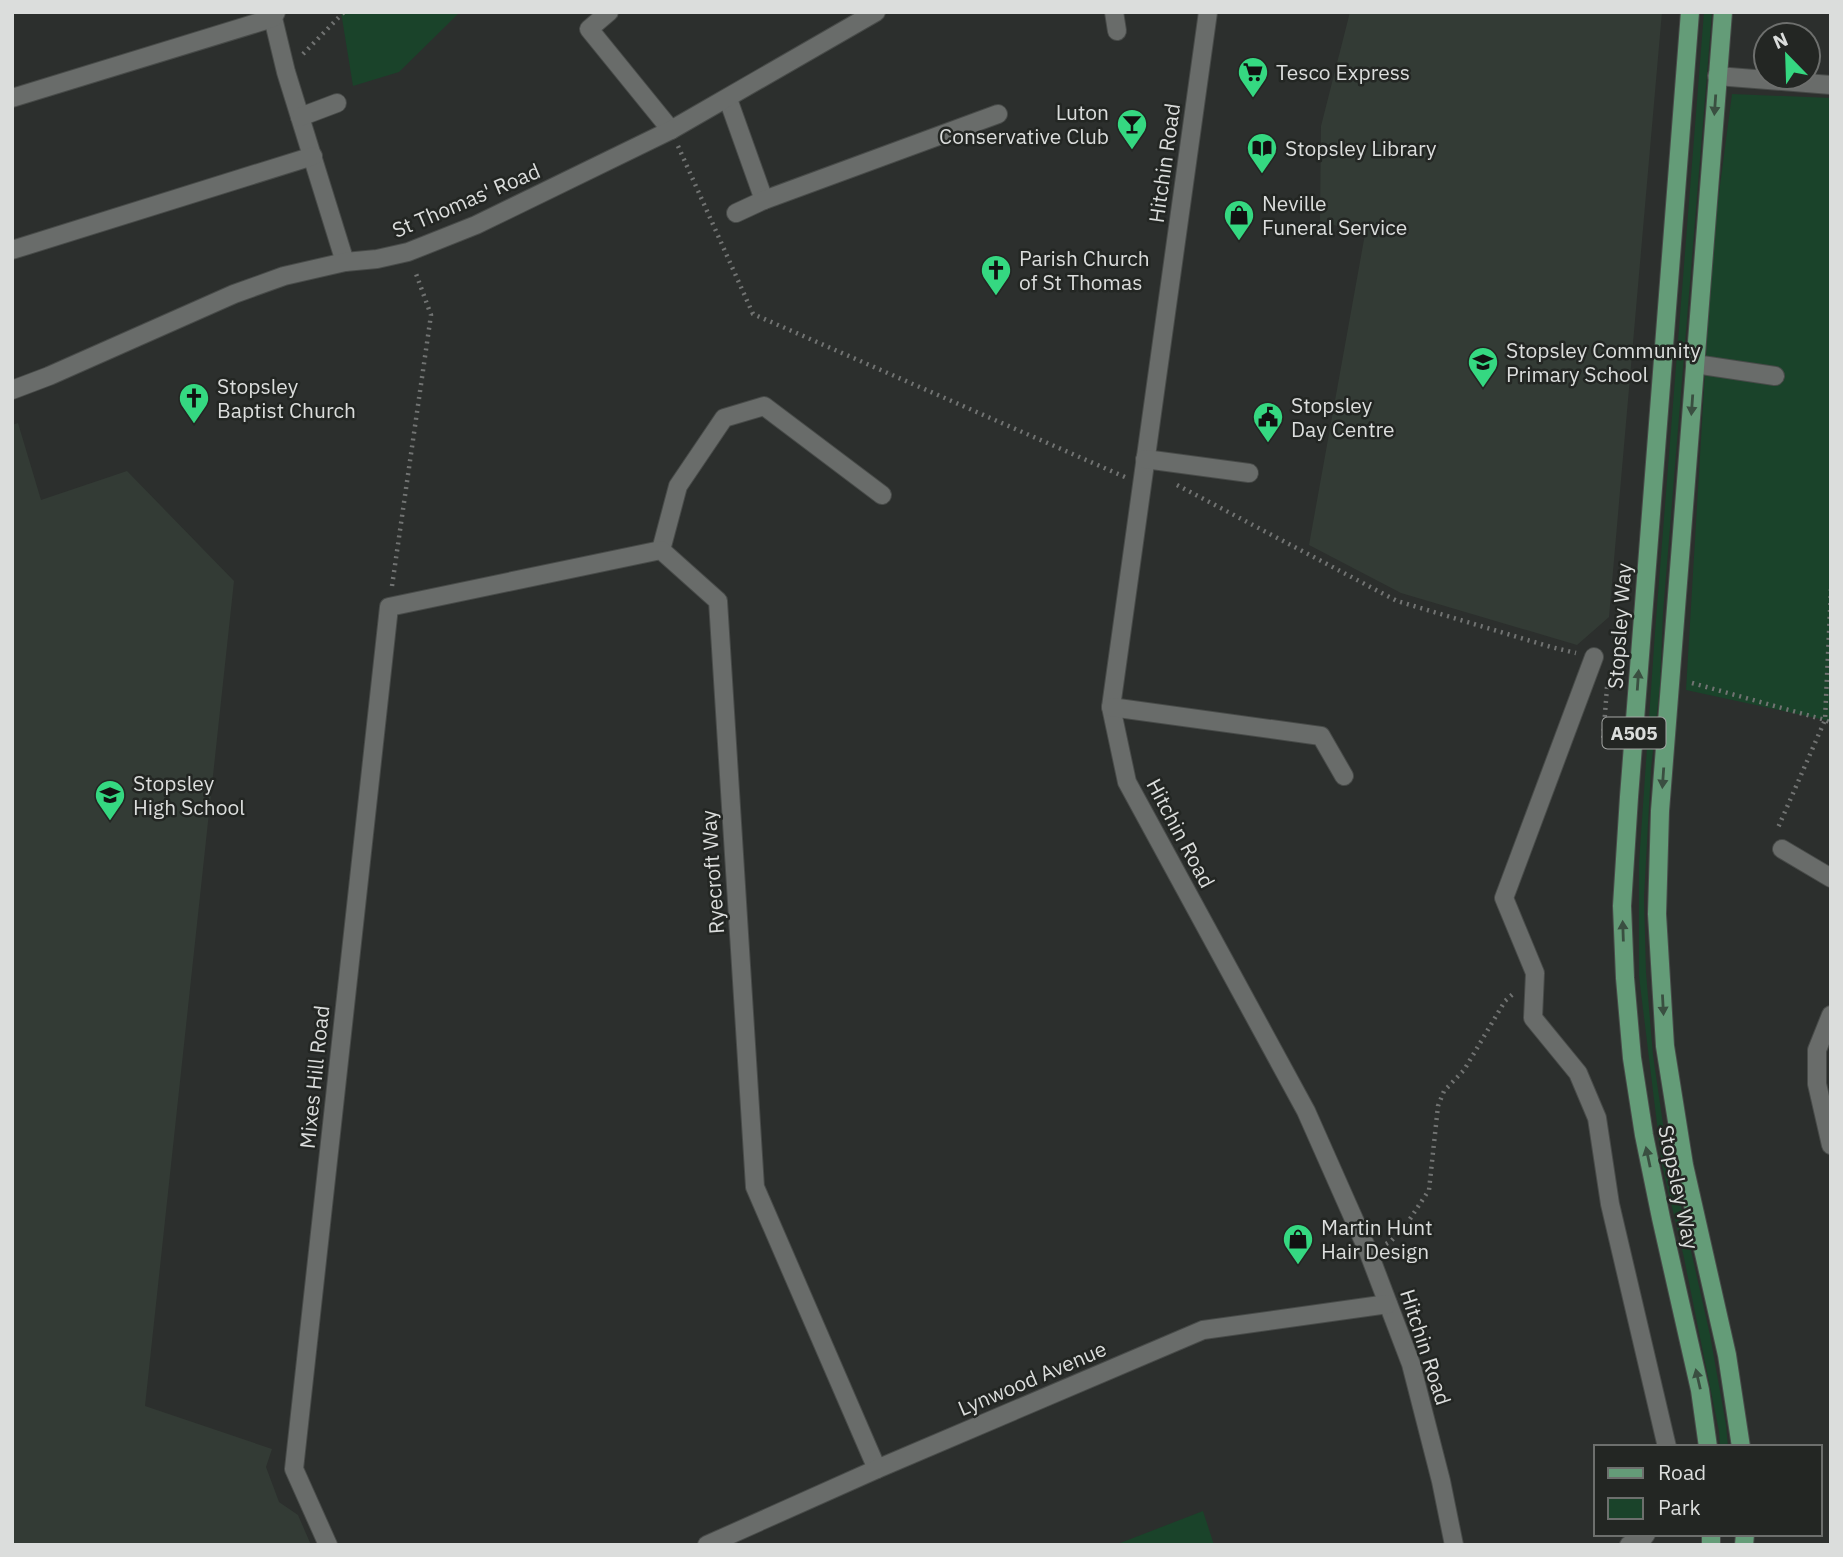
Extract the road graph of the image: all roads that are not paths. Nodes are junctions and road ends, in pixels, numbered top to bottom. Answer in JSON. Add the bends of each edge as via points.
{"nodes":[{"id":1,"x":609,"y":12,"type":"edge"},
{"id":2,"x":876,"y":12,"type":"edge"},
{"id":3,"x":1114,"y":12,"type":"edge"},
{"id":4,"x":1208,"y":12,"type":"edge"},
{"id":5,"x":1690,"y":12,"type":"edge"},
{"id":6,"x":1723,"y":12,"type":"edge"},
{"id":7,"x":275,"y":15,"type":"edge"},
{"id":8,"x":1117,"y":31,"type":"dead end"},
{"id":9,"x":1717,"y":76,"type":"junction"},
{"id":10,"x":1831,"y":85,"type":"edge"},
{"id":11,"x":12,"y":97,"type":"edge"},
{"id":12,"x":728,"y":99,"type":"junction"},
{"id":13,"x":337,"y":103,"type":"dead end"},
{"id":14,"x":998,"y":114,"type":"dead end"},
{"id":15,"x":300,"y":117,"type":"junction"},
{"id":16,"x":671,"y":130,"type":"junction"},
{"id":17,"x":313,"y":156,"type":"junction"},
{"id":18,"x":764,"y":200,"type":"junction"},
{"id":19,"x":736,"y":213,"type":"dead end"},
{"id":20,"x":12,"y":250,"type":"edge"},
{"id":21,"x":345,"y":262,"type":"junction"},
{"id":22,"x":1695,"y":364,"type":"junction"},
{"id":23,"x":1775,"y":376,"type":"dead end"},
{"id":24,"x":12,"y":390,"type":"edge"},
{"id":25,"x":1145,"y":460,"type":"junction"},
{"id":26,"x":1249,"y":473,"type":"dead end"},
{"id":27,"x":882,"y":495,"type":"dead end"},
{"id":28,"x":661,"y":550,"type":"junction"},
{"id":29,"x":1594,"y":657,"type":"road end"},
{"id":30,"x":1111,"y":707,"type":"junction"},
{"id":31,"x":1344,"y":776,"type":"dead end"},
{"id":32,"x":1782,"y":849,"type":"road end"},
{"id":33,"x":1831,"y":878,"type":"edge"},
{"id":34,"x":1831,"y":1015,"type":"edge"},
{"id":35,"x":1831,"y":1145,"type":"edge"},
{"id":36,"x":1388,"y":1304,"type":"junction"},
{"id":37,"x":1667,"y":1445,"type":"edge"},
{"id":38,"x":1708,"y":1445,"type":"edge"},
{"id":39,"x":1741,"y":1445,"type":"edge"},
{"id":40,"x":877,"y":1469,"type":"junction"},
{"id":41,"x":1644,"y":1536,"type":"edge"},
{"id":42,"x":328,"y":1545,"type":"edge"},
{"id":43,"x":707,"y":1545,"type":"edge"},
{"id":44,"x":1454,"y":1545,"type":"edge"},
{"id":45,"x":1629,"y":1545,"type":"edge"}],
"edges":[{"from":1,"to":16,"type":"street","via":[[589,29]]},
{"from":2,"to":12,"type":"street","name":"St Thomas' Road"},
{"from":3,"to":8,"type":"street"},
{"from":4,"to":25,"type":"street","name":"Hitchin Road"},
{"from":38,"to":5,"type":"main road","name":"Stopsley Way","number":"A505","one_way":true,"via":[[1700,1390],[1644,1135],[1632,1058],[1622,906]]},
{"from":6,"to":9,"type":"main road","name":"Stopsley Way","number":"A505"},
{"from":7,"to":11,"type":"street"},
{"from":7,"to":15,"type":"street"},
{"from":9,"to":10,"type":"street"},
{"from":9,"to":22,"type":"main road","name":"Stopsley Way","number":"A505","one_way":true},
{"from":12,"to":16,"type":"street","name":"St Thomas' Road"},
{"from":12,"to":18,"type":"street"},
{"from":13,"to":15,"type":"street"},
{"from":14,"to":18,"type":"street"},
{"from":15,"to":17,"type":"street"},
{"from":16,"to":21,"type":"street","name":"St Thomas' Road","via":[[476,225],[408,252]]},
{"from":17,"to":20,"type":"street"},
{"from":17,"to":21,"type":"street"},
{"from":18,"to":19,"type":"street"},
{"from":21,"to":24,"type":"street","name":"St Thomas' Road","via":[[234,294]]},
{"from":22,"to":23,"type":"street"},
{"from":22,"to":39,"type":"main road","name":"Stopsley Way","number":"A505","one_way":true,"via":[[1660,811],[1657,914],[1665,1046],[1684,1165],[1727,1355]]},
{"from":25,"to":26,"type":"street"},
{"from":25,"to":30,"type":"street","name":"Hitchin Road"},
{"from":27,"to":28,"type":"street","via":[[764,406],[724,418],[678,485]]},
{"from":28,"to":40,"type":"street","name":"Ryecroft Way","via":[[718,601],[755,1187]]},
{"from":28,"to":42,"type":"street","name":"Mixes Hill Road","via":[[389,607],[294,1469]]},
{"from":29,"to":37,"type":"street","name":"Stopsley Way","via":[[1504,898],[1535,973],[1533,1018],[1578,1073],[1597,1118],[1610,1204]]},
{"from":30,"to":31,"type":"street","via":[[1321,736]]},
{"from":30,"to":36,"type":"street","name":"Hitchin Road","via":[[1128,782],[1306,1111]]},
{"from":32,"to":33,"type":"street"},
{"from":34,"to":35,"type":"street","via":[[1817,1050],[1817,1084]]},
{"from":36,"to":40,"type":"street","name":"Lynwood Avenue","via":[[1203,1330]]},
{"from":36,"to":44,"type":"street","name":"Hitchin Road","via":[[1411,1364]]},
{"from":40,"to":43,"type":"street","name":"Lynwood Avenue"},
{"from":41,"to":45,"type":"street"}]}
